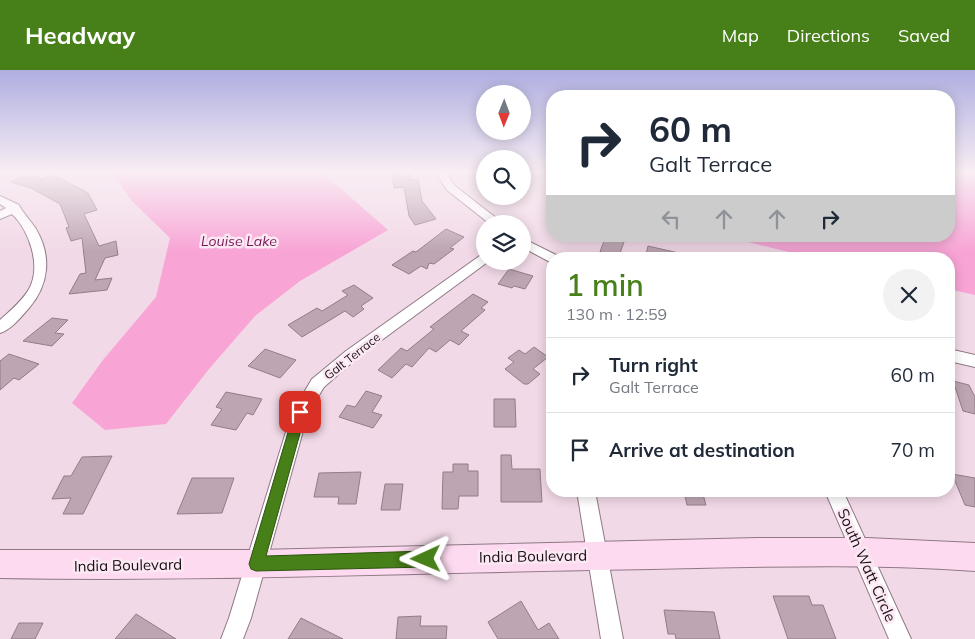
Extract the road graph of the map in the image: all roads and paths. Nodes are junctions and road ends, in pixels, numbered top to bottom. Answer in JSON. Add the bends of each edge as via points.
{"nodes":[{"id":1,"x":0,"y":199,"type":"edge"},
{"id":2,"x":465,"y":199,"type":"edge"},
{"id":3,"x":15,"y":208,"type":"junction"},
{"id":4,"x":486,"y":215,"type":"edge"},
{"id":5,"x":0,"y":216,"type":"edge"},
{"id":6,"x":531,"y":247,"type":"edge"},
{"id":7,"x":546,"y":255,"type":"edge"},
{"id":8,"x":476,"y":265,"type":"edge"},
{"id":9,"x":0,"y":328,"type":"edge"},
{"id":10,"x":955,"y":356,"type":"edge"},
{"id":11,"x":975,"y":361,"type":"edge"},
{"id":12,"x":587,"y":497,"type":"edge"},
{"id":13,"x":837,"y":497,"type":"edge"},
{"id":14,"x":861,"y":552,"type":"junction"},
{"id":15,"x":596,"y":555,"type":"junction"},
{"id":16,"x":975,"y":557,"type":"edge"},
{"id":17,"x":0,"y":564,"type":"edge"},
{"id":18,"x":256,"y":564,"type":"junction"},
{"id":19,"x":232,"y":639,"type":"edge"},
{"id":20,"x":612,"y":639,"type":"edge"},
{"id":21,"x":900,"y":639,"type":"edge"}],
"edges":[{"from":1,"to":3,"type":"street"},
{"from":2,"to":4,"type":"street"},
{"from":3,"to":5,"type":"street"},
{"from":3,"to":9,"type":"street","via":[[31,227],[41,258],[37,286]]},
{"from":6,"to":7,"type":"street"},
{"from":8,"to":18,"type":"street","name":"Galt Terrace","via":[[351,355],[318,383],[300,412]]},
{"from":10,"to":11,"type":"street"},
{"from":12,"to":15,"type":"street"},
{"from":13,"to":14,"type":"street","name":"South Watt Circle"},
{"from":14,"to":15,"type":"street","name":"India Boulevard"},
{"from":14,"to":16,"type":"street","name":"India Boulevard"},
{"from":14,"to":21,"type":"street","name":"South Watt Circle"},
{"from":15,"to":18,"type":"street","name":"India Boulevard"},
{"from":15,"to":20,"type":"street"},
{"from":17,"to":18,"type":"street","name":"India Boulevard"},
{"from":18,"to":19,"type":"street","name":"Galt Terrace"}]}
